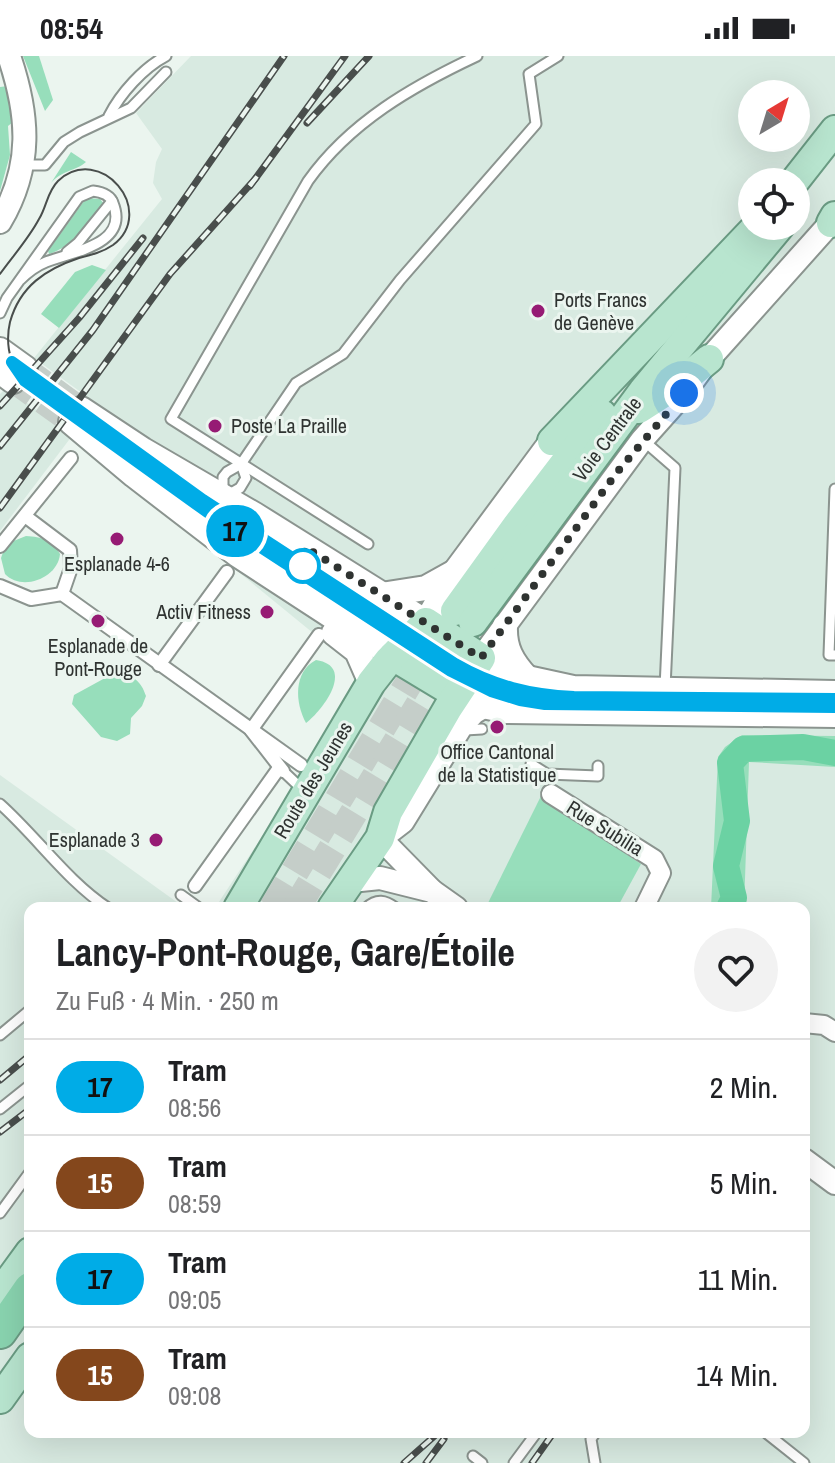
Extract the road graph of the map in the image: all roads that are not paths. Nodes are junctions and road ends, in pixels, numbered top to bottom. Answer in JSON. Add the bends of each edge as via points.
{"nodes":[{"id":1,"x":9,"y":56,"type":"edge"},
{"id":2,"x":477,"y":56,"type":"edge"},
{"id":3,"x":558,"y":56,"type":"edge"},
{"id":4,"x":158,"y":58,"type":"edge"},
{"id":5,"x":166,"y":72,"type":"dead end"},
{"id":6,"x":109,"y":116,"type":"junction"},
{"id":7,"x":835,"y":130,"type":"edge"},
{"id":8,"x":835,"y":156,"type":"edge"},
{"id":9,"x":22,"y":165,"type":"junction"},
{"id":10,"x":805,"y":168,"type":"edge"},
{"id":11,"x":810,"y":188,"type":"edge"},
{"id":12,"x":112,"y":201,"type":"junction"},
{"id":13,"x":834,"y":219,"type":"edge"},
{"id":14,"x":0,"y":222,"type":"edge"},
{"id":15,"x":745,"y":240,"type":"edge"},
{"id":16,"x":746,"y":240,"type":"edge"},
{"id":17,"x":768,"y":240,"type":"edge"},
{"id":18,"x":53,"y":259,"type":"junction"},
{"id":19,"x":20,"y":280,"type":"junction"},
{"id":20,"x":0,"y":313,"type":"edge"},
{"id":21,"x":0,"y":350,"type":"edge"},
{"id":22,"x":709,"y":359,"type":"junction"},
{"id":23,"x":13,"y":373,"type":"tunnel mouth"},
{"id":24,"x":642,"y":440,"type":"junction"},
{"id":25,"x":552,"y":441,"type":"joint"},
{"id":26,"x":71,"y":458,"type":"dead end"},
{"id":27,"x":241,"y":464,"type":"junction"},
{"id":28,"x":582,"y":472,"type":"junction"},
{"id":29,"x":835,"y":489,"type":"edge"},
{"id":30,"x":223,"y":498,"type":"junction"},
{"id":31,"x":25,"y":516,"type":"junction"},
{"id":32,"x":205,"y":528,"type":"junction"},
{"id":33,"x":368,"y":544,"type":"dead end"},
{"id":34,"x":0,"y":546,"type":"edge"},
{"id":35,"x":227,"y":572,"type":"dead end"},
{"id":36,"x":455,"y":572,"type":"junction"},
{"id":37,"x":276,"y":581,"type":"junction"},
{"id":38,"x":0,"y":586,"type":"edge"},
{"id":39,"x":62,"y":594,"type":"junction"},
{"id":40,"x":381,"y":595,"type":"junction"},
{"id":41,"x":426,"y":622,"type":"junction"},
{"id":42,"x":505,"y":626,"type":"junction"},
{"id":43,"x":319,"y":635,"type":"dead end"},
{"id":44,"x":835,"y":655,"type":"edge"},
{"id":45,"x":393,"y":656,"type":"junction"},
{"id":46,"x":481,"y":658,"type":"junction"},
{"id":47,"x":159,"y":665,"type":"junction"},
{"id":48,"x":527,"y":678,"type":"junction"},
{"id":49,"x":371,"y":683,"type":"junction"},
{"id":50,"x":665,"y":691,"type":"junction"},
{"id":51,"x":835,"y":693,"type":"edge"},
{"id":52,"x":456,"y":694,"type":"junction"},
{"id":53,"x":835,"y":715,"type":"edge"},
{"id":54,"x":483,"y":718,"type":"junction"},
{"id":55,"x":251,"y":730,"type":"junction"},
{"id":56,"x":531,"y":764,"type":"dead end"},
{"id":57,"x":598,"y":766,"type":"dead end"},
{"id":58,"x":281,"y":770,"type":"junction"},
{"id":59,"x":306,"y":784,"type":"junction"},
{"id":60,"x":551,"y":794,"type":"dead end"},
{"id":61,"x":0,"y":804,"type":"edge"},
{"id":62,"x":374,"y":834,"type":"junction"},
{"id":63,"x":351,"y":881,"type":"junction"},
{"id":64,"x":195,"y":886,"type":"dead end"},
{"id":65,"x":432,"y":891,"type":"junction"},
{"id":66,"x":181,"y":895,"type":"dead end"},
{"id":67,"x":98,"y":902,"type":"edge"},
{"id":68,"x":191,"y":902,"type":"edge"},
{"id":69,"x":241,"y":902,"type":"edge"},
{"id":70,"x":336,"y":902,"type":"edge"},
{"id":71,"x":448,"y":902,"type":"edge"},
{"id":72,"x":647,"y":902,"type":"edge"},
{"id":73,"x":24,"y":1015,"type":"edge"},
{"id":74,"x":810,"y":1024,"type":"edge"},
{"id":75,"x":835,"y":1032,"type":"edge"},
{"id":76,"x":0,"y":1035,"type":"edge"},
{"id":77,"x":24,"y":1090,"type":"edge"},
{"id":78,"x":0,"y":1109,"type":"edge"},
{"id":79,"x":810,"y":1164,"type":"edge"},
{"id":80,"x":24,"y":1180,"type":"edge"},
{"id":81,"x":835,"y":1183,"type":"edge"},
{"id":82,"x":0,"y":1213,"type":"edge"},
{"id":83,"x":24,"y":1269,"type":"edge"},
{"id":84,"x":24,"y":1276,"type":"edge"},
{"id":85,"x":0,"y":1293,"type":"edge"},
{"id":86,"x":24,"y":1321,"type":"edge"},
{"id":87,"x":0,"y":1332,"type":"edge"},
{"id":88,"x":0,"y":1355,"type":"edge"},
{"id":89,"x":24,"y":1365,"type":"edge"},
{"id":90,"x":0,"y":1399,"type":"edge"},
{"id":91,"x":533,"y":1438,"type":"edge"},
{"id":92,"x":592,"y":1438,"type":"edge"},
{"id":93,"x":773,"y":1438,"type":"edge"},
{"id":94,"x":473,"y":1456,"type":"dead end"},
{"id":95,"x":482,"y":1463,"type":"edge"},
{"id":96,"x":514,"y":1463,"type":"edge"},
{"id":97,"x":595,"y":1463,"type":"edge"},
{"id":98,"x":804,"y":1463,"type":"edge"}],
"edges":[{"from":1,"to":9,"type":"street","via":[[25,113]]},
{"from":2,"to":27,"type":"lane","via":[[394,101],[326,156],[242,294],[171,419]]},
{"from":3,"to":27,"type":"lane","via":[[529,74],[536,124],[343,354],[296,383]]},
{"from":4,"to":6,"type":"lane"},
{"from":5,"to":6,"type":"lane","via":[[131,108]]},
{"from":6,"to":9,"type":"lane","via":[[64,142],[45,165]]},
{"from":7,"to":10,"type":"main road"},
{"from":8,"to":11,"type":"main road"},
{"from":9,"to":14,"type":"street"},
{"from":12,"to":18,"type":"lane","via":[[78,243]]},
{"from":12,"to":18,"type":"lane","via":[[115,219],[108,237]]},
{"from":12,"to":19,"type":"lane","via":[[97,192],[79,197]]},
{"from":13,"to":22,"type":"street"},
{"from":15,"to":25,"type":"main road"},
{"from":16,"to":28,"type":"main road","name":"Voie Centrale","via":[[567,458],[464,617]]},
{"from":17,"to":28,"type":"main road","name":"Voie Centrale"},
{"from":18,"to":19,"type":"lane"},
{"from":19,"to":20,"type":"lane"},
{"from":21,"to":23,"type":"main road"},
{"from":22,"to":24,"type":"street"},
{"from":22,"to":28,"type":"main road","via":[[642,405]]},
{"from":24,"to":42,"type":"street"},
{"from":24,"to":50,"type":"lane","via":[[675,468]]},
{"from":25,"to":36,"type":"main road","via":[[516,478]]},
{"from":26,"to":31,"type":"street"},
{"from":27,"to":30,"type":"lane","via":[[223,477]]},
{"from":27,"to":30,"type":"lane","via":[[246,478]]},
{"from":27,"to":33,"type":"lane"},
{"from":29,"to":44,"type":"lane","via":[[829,655]]},
{"from":30,"to":32,"type":"lane"},
{"from":30,"to":32,"type":"main road","via":[[76,416],[134,475]]},
{"from":30,"to":40,"type":"main road"},
{"from":31,"to":34,"type":"street"},
{"from":31,"to":39,"type":"street","via":[[70,550],[71,568]]},
{"from":32,"to":37,"type":"main road"},
{"from":35,"to":47,"type":"street"},
{"from":36,"to":40,"type":"main road","via":[[426,588]]},
{"from":36,"to":41,"type":"main road"},
{"from":37,"to":45,"type":"main road"},
{"from":37,"to":49,"type":"main road","via":[[357,651]]},
{"from":38,"to":39,"type":"street","via":[[31,599]]},
{"from":39,"to":47,"type":"street"},
{"from":40,"to":41,"type":"main road"},
{"from":41,"to":45,"type":"main road","name":"Route des Jeunes"},
{"from":41,"to":46,"type":"main road"},
{"from":42,"to":46,"type":"street"},
{"from":42,"to":48,"type":"main road","via":[[510,656]]},
{"from":43,"to":55,"type":"street"},
{"from":45,"to":49,"type":"main road","name":"Route des Jeunes"},
{"from":45,"to":52,"type":"main road"},
{"from":46,"to":48,"type":"main road"},
{"from":46,"to":52,"type":"main road"},
{"from":47,"to":55,"type":"street"},
{"from":48,"to":50,"type":"main road","via":[[573,688]]},
{"from":49,"to":59,"type":"main road","name":"Route des Jeunes"},
{"from":50,"to":51,"type":"main road"},
{"from":52,"to":54,"type":"main road"},
{"from":52,"to":62,"type":"main road"},
{"from":53,"to":54,"type":"main road","via":[[611,720],[507,711]]},
{"from":54,"to":62,"type":"main road","via":[[473,712],[457,731],[402,821]]},
{"from":55,"to":58,"type":"street"},
{"from":55,"to":59,"type":"street"},
{"from":56,"to":57,"type":"lane","via":[[547,774],[598,776]]},
{"from":58,"to":59,"type":"lane"},
{"from":58,"to":64,"type":"street"},
{"from":59,"to":69,"type":"main road","name":"Route des Jeunes"},
{"from":60,"to":72,"type":"street","name":"Rue Subilia","via":[[654,859],[661,873]]},
{"from":61,"to":67,"type":"lane"},
{"from":62,"to":63,"type":"main road"},
{"from":62,"to":65,"type":"street"},
{"from":63,"to":65,"type":"street","via":[[380,878]]},
{"from":63,"to":70,"type":"main road"},
{"from":65,"to":71,"type":"street"},
{"from":66,"to":68,"type":"lane"},
{"from":73,"to":76,"type":"lane"},
{"from":74,"to":75,"type":"street"},
{"from":77,"to":78,"type":"lane"},
{"from":79,"to":81,"type":"street"},
{"from":80,"to":82,"type":"lane"},
{"from":83,"to":85,"type":"main road"},
{"from":84,"to":87,"type":"highway"},
{"from":86,"to":88,"type":"highway"},
{"from":89,"to":90,"type":"main road"},
{"from":91,"to":96,"type":"lane"},
{"from":92,"to":97,"type":"lane"},
{"from":93,"to":98,"type":"lane"},
{"from":94,"to":95,"type":"lane"}]}
